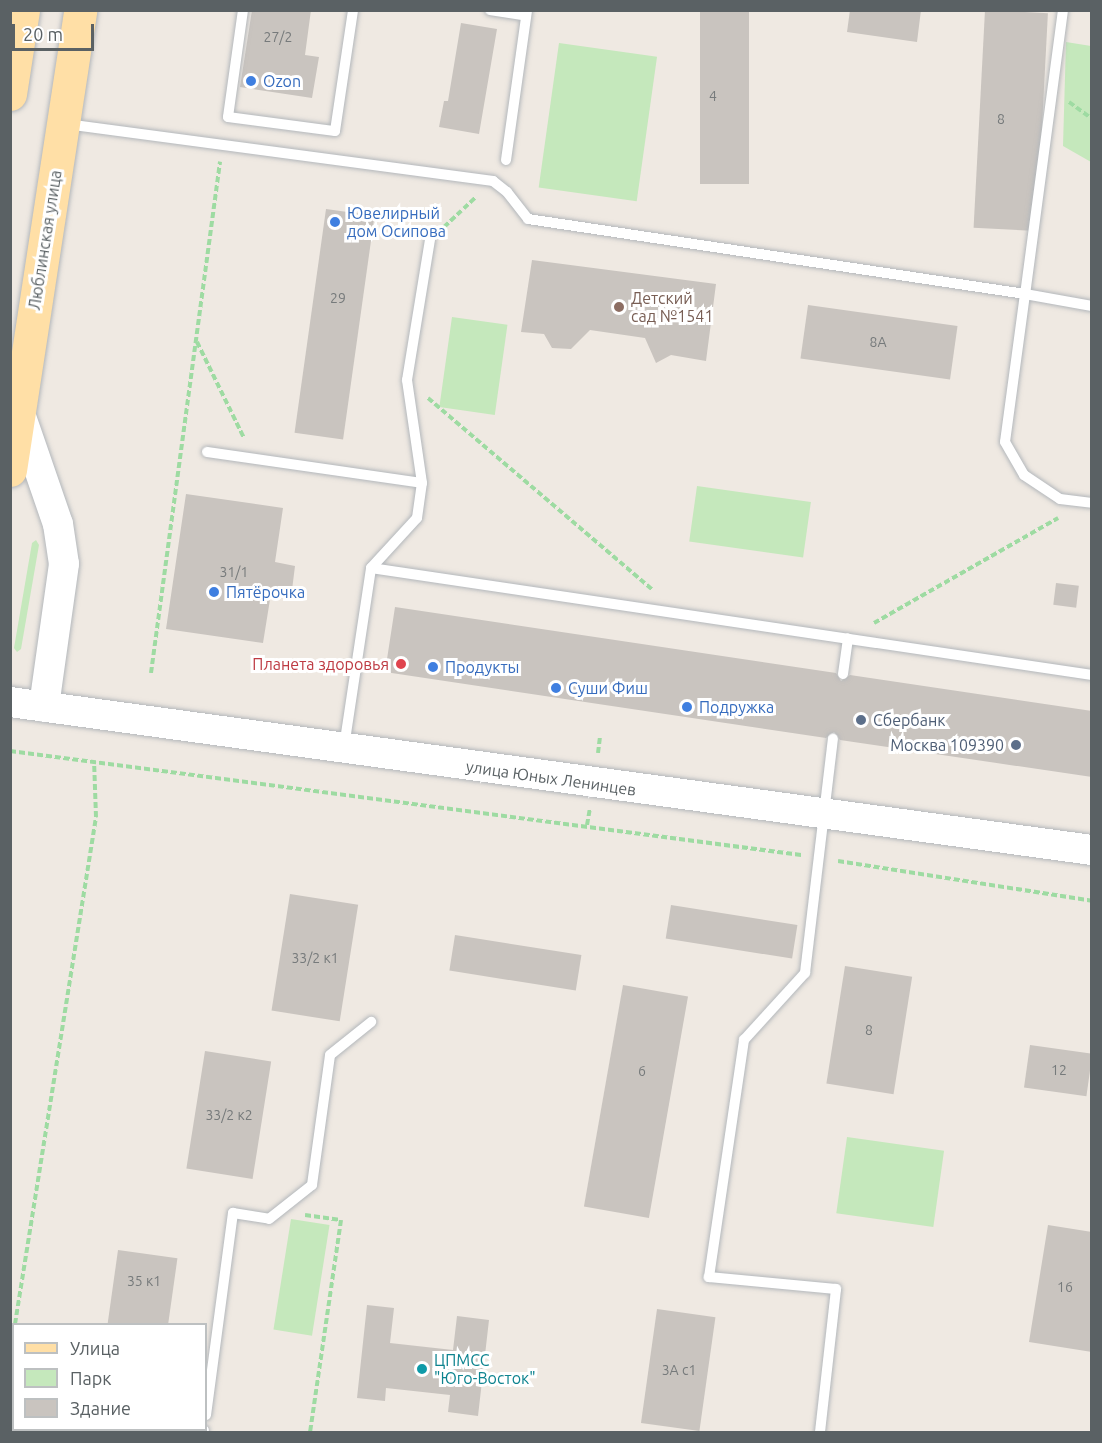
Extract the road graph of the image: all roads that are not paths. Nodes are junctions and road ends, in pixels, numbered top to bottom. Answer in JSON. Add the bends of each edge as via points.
{"nodes":[{"id":1,"x":23,"y":10,"type":"edge"},
{"id":2,"x":80,"y":10,"type":"edge"},
{"id":3,"x":243,"y":10,"type":"edge"},
{"id":4,"x":353,"y":10,"type":"edge"},
{"id":5,"x":490,"y":10,"type":"edge"},
{"id":6,"x":1063,"y":10,"type":"edge"},
{"id":7,"x":526,"y":13,"type":"edge"},
{"id":8,"x":10,"y":94,"type":"edge"},
{"id":9,"x":63,"y":124,"type":"junction"},
{"id":10,"x":506,"y":160,"type":"dead end"},
{"id":11,"x":430,"y":239,"type":"road end"},
{"id":12,"x":1025,"y":294,"type":"junction"},
{"id":13,"x":1092,"y":306,"type":"edge"},
{"id":14,"x":19,"y":411,"type":"junction"},
{"id":15,"x":207,"y":452,"type":"dead end"},
{"id":16,"x":10,"y":470,"type":"edge"},
{"id":17,"x":422,"y":483,"type":"junction"},
{"id":18,"x":1089,"y":503,"type":"edge"},
{"id":19,"x":371,"y":568,"type":"junction"},
{"id":20,"x":848,"y":638,"type":"junction"},
{"id":21,"x":843,"y":674,"type":"dead end"},
{"id":22,"x":1092,"y":675,"type":"edge"},
{"id":23,"x":10,"y":702,"type":"edge"},
{"id":24,"x":44,"y":707,"type":"junction"},
{"id":25,"x":833,"y":739,"type":"dead end"},
{"id":26,"x":343,"y":750,"type":"junction"},
{"id":27,"x":823,"y":814,"type":"junction"},
{"id":28,"x":1092,"y":850,"type":"edge"},
{"id":29,"x":371,"y":1022,"type":"dead end"},
{"id":30,"x":207,"y":1408,"type":"edge"},
{"id":31,"x":820,"y":1432,"type":"edge"}],
"edges":[{"from":1,"to":8,"type":"main road"},
{"from":2,"to":9,"type":"main road","name":"Люблинская улица"},
{"from":3,"to":4,"type":"lane","via":[[228,117],[335,131]]},
{"from":5,"to":7,"type":"lane"},
{"from":6,"to":12,"type":"lane"},
{"from":7,"to":10,"type":"lane"},
{"from":9,"to":12,"type":"lane","via":[[493,182],[507,192],[528,219]]},
{"from":9,"to":14,"type":"main road","name":"Люблинская улица"},
{"from":11,"to":17,"type":"lane","via":[[407,380]]},
{"from":12,"to":13,"type":"lane"},
{"from":12,"to":18,"type":"lane","via":[[1005,442],[1024,476],[1060,499]]},
{"from":14,"to":16,"type":"main road","name":"Люблинская улица"},
{"from":14,"to":24,"type":"main road","via":[[58,524],[64,564]]},
{"from":15,"to":17,"type":"lane"},
{"from":17,"to":19,"type":"lane","via":[[417,518]]},
{"from":19,"to":20,"type":"lane"},
{"from":19,"to":26,"type":"lane"},
{"from":20,"to":21,"type":"lane"},
{"from":20,"to":22,"type":"lane"},
{"from":23,"to":24,"type":"main road","name":"улица Юных Ленинцев"},
{"from":24,"to":26,"type":"main road","name":"улица Юных Ленинцев"},
{"from":25,"to":27,"type":"lane"},
{"from":26,"to":27,"type":"main road","name":"улица Юных Ленинцев"},
{"from":27,"to":28,"type":"main road","name":"улица Юных Ленинцев"},
{"from":27,"to":31,"type":"lane","via":[[805,973],[744,1041],[709,1277],[836,1289]]},
{"from":29,"to":30,"type":"lane","via":[[330,1055],[312,1185],[269,1219],[233,1213]]}]}
